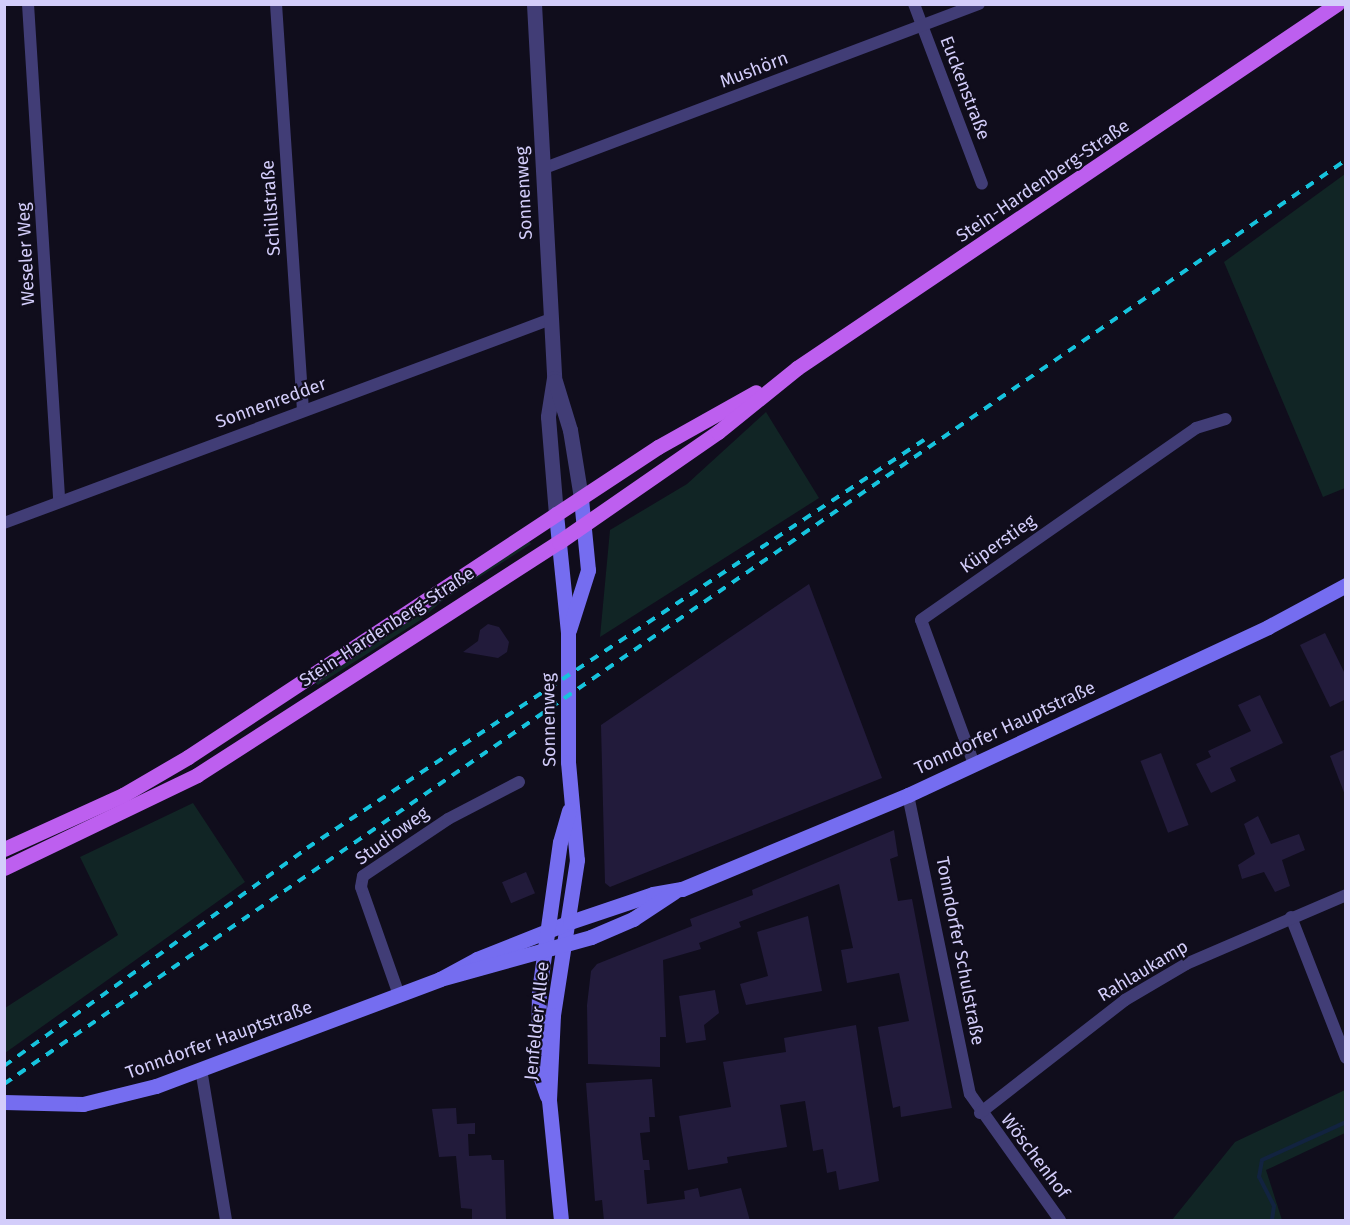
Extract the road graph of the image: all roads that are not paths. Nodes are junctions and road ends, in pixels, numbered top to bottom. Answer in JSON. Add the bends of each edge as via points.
{"nodes":[{"id":1,"x":28,"y":4,"type":"edge"},
{"id":2,"x":276,"y":4,"type":"edge"},
{"id":3,"x":534,"y":4,"type":"edge"},
{"id":4,"x":914,"y":4,"type":"edge"},
{"id":5,"x":979,"y":4,"type":"edge"},
{"id":6,"x":1337,"y":4,"type":"edge"},
{"id":7,"x":922,"y":26,"type":"junction"},
{"id":8,"x":542,"y":169,"type":"junction"},
{"id":9,"x":982,"y":184,"type":"dead end"},
{"id":10,"x":551,"y":319,"type":"junction"},
{"id":11,"x":554,"y":378,"type":"junction"},
{"id":12,"x":770,"y":387,"type":"junction"},
{"id":13,"x":303,"y":410,"type":"junction"},
{"id":14,"x":1226,"y":419,"type":"dead end"},
{"id":15,"x":581,"y":498,"type":"junction"},
{"id":16,"x":58,"y":501,"type":"junction"},
{"id":17,"x":556,"y":514,"type":"junction"},
{"id":18,"x":4,"y":523,"type":"edge"},
{"id":19,"x":586,"y":524,"type":"junction"},
{"id":20,"x":559,"y":542,"type":"junction"},
{"id":21,"x":1346,"y":585,"type":"edge"},
{"id":22,"x":568,"y":632,"type":"junction"},
{"id":23,"x":974,"y":764,"type":"junction"},
{"id":24,"x":519,"y":782,"type":"dead end"},
{"id":25,"x":908,"y":795,"type":"junction"},
{"id":26,"x":570,"y":807,"type":"junction"},
{"id":27,"x":4,"y":849,"type":"edge"},
{"id":28,"x":4,"y":868,"type":"edge"},
{"id":29,"x":674,"y":892,"type":"junction"},
{"id":30,"x":1346,"y":895,"type":"edge"},
{"id":31,"x":1291,"y":917,"type":"junction"},
{"id":32,"x":570,"y":922,"type":"junction"},
{"id":33,"x":549,"y":932,"type":"junction"},
{"id":34,"x":565,"y":947,"type":"junction"},
{"id":35,"x":544,"y":953,"type":"junction"},
{"id":36,"x":440,"y":979,"type":"junction"},
{"id":37,"x":399,"y":995,"type":"junction"},
{"id":38,"x":1346,"y":1058,"type":"edge"},
{"id":39,"x":201,"y":1069,"type":"junction"},
{"id":40,"x":549,"y":1100,"type":"junction"},
{"id":41,"x":4,"y":1102,"type":"edge"},
{"id":42,"x":980,"y":1113,"type":"junction"},
{"id":43,"x":226,"y":1221,"type":"edge"},
{"id":44,"x":561,"y":1221,"type":"edge"},
{"id":45,"x":1060,"y":1221,"type":"edge"}],
"edges":[{"from":1,"to":16,"type":"street","name":"Weseler Weg"},
{"from":2,"to":13,"type":"street","name":"Schillstraße"},
{"from":3,"to":8,"type":"street","name":"Sonnenweg"},
{"from":4,"to":7,"type":"street","name":"Euckenstraße"},
{"from":5,"to":7,"type":"street","name":"Mushörn"},
{"from":6,"to":12,"type":"main road","name":"Stein-Hardenberg-Straße"},
{"from":7,"to":8,"type":"street","name":"Mushörn"},
{"from":7,"to":9,"type":"street","name":"Euckenstraße"},
{"from":8,"to":10,"type":"street","name":"Sonnenweg"},
{"from":10,"to":11,"type":"street","name":"Sonnenweg"},
{"from":10,"to":13,"type":"street","name":"Sonnenredder"},
{"from":11,"to":15,"type":"street","name":"Sonnenweg","via":[[570,430]]},
{"from":11,"to":17,"type":"street","name":"Sonnenweg","via":[[548,417]]},
{"from":12,"to":15,"type":"main road","name":"Stein-Hardenberg-Straße","via":[[702,419]]},
{"from":12,"to":19,"type":"main road","name":"Stein-Hardenberg-Straße","via":[[718,432]]},
{"from":13,"to":16,"type":"street","name":"Sonnenredder"},
{"from":14,"to":23,"type":"street","name":"Küperstieg","via":[[1196,428],[921,620]]},
{"from":15,"to":17,"type":"main road","name":"Stein-Hardenberg-Straße"},
{"from":15,"to":19,"type":"main road","name":"Sonnenweg"},
{"from":16,"to":18,"type":"street","name":"Sonnenredder"},
{"from":17,"to":20,"type":"main road","name":"Sonnenweg"},
{"from":17,"to":27,"type":"main road","name":"Stein-Hardenberg-Straße","via":[[188,757],[123,795]]},
{"from":19,"to":20,"type":"main road","name":"Stein-Hardenberg-Straße"},
{"from":19,"to":22,"type":"main road","name":"Sonnenweg","via":[[586,583]]},
{"from":20,"to":22,"type":"main road","name":"Sonnenweg"},
{"from":20,"to":28,"type":"main road","name":"Stein-Hardenberg-Straße","via":[[197,775]]},
{"from":21,"to":23,"type":"main road","name":"Tonndorfer Hauptstraße","via":[[1262,630]]},
{"from":22,"to":26,"type":"main road","name":"Sonnenweg"},
{"from":23,"to":25,"type":"main road","name":"Tonndorfer Hauptstraße"},
{"from":24,"to":37,"type":"street","name":"Studioweg","via":[[448,819],[363,876],[361,885]]},
{"from":25,"to":29,"type":"main road","name":"Tonndorfer Hauptstraße"},
{"from":25,"to":42,"type":"street","name":"Tonndorfer Schulstraße","via":[[965,1074]]},
{"from":26,"to":32,"type":"main road","name":"Sonnenweg","via":[[577,860]]},
{"from":26,"to":33,"type":"main road","name":"Sonnenweg","via":[[560,842]]},
{"from":29,"to":32,"type":"main road","name":"Tonndorfer Hauptstraße","via":[[653,894]]},
{"from":29,"to":34,"type":"main road","name":"Tonndorfer Hauptstraße","via":[[633,919]]},
{"from":30,"to":31,"type":"street","name":"Rahlaukamp"},
{"from":31,"to":38,"type":"street"},
{"from":31,"to":42,"type":"street","name":"Rahlaukamp","via":[[1186,964],[1125,1000]]},
{"from":32,"to":33,"type":"main road","name":"Tonndorfer Hauptstraße"},
{"from":32,"to":34,"type":"main road","name":"Sonnenweg"},
{"from":33,"to":35,"type":"main road","name":"Jenfelder Allee"},
{"from":33,"to":36,"type":"main road","name":"Tonndorfer Hauptstraße","via":[[477,959]]},
{"from":34,"to":35,"type":"main road","name":"Tonndorfer Hauptstraße"},
{"from":34,"to":40,"type":"main road","name":"Jenfelder Allee","via":[[554,1016]]},
{"from":35,"to":36,"type":"main road","name":"Tonndorfer Hauptstraße"},
{"from":35,"to":40,"type":"main road","name":"Jenfelder Allee","via":[[538,1070]]},
{"from":36,"to":37,"type":"main road","name":"Tonndorfer Hauptstraße"},
{"from":37,"to":39,"type":"main road","name":"Tonndorfer Hauptstraße"},
{"from":39,"to":41,"type":"main road","name":"Tonndorfer Hauptstraße","via":[[110,1099],[57,1105]]},
{"from":39,"to":43,"type":"street"},
{"from":40,"to":44,"type":"main road","name":"Jenfelder Allee"},
{"from":42,"to":45,"type":"street","name":"Wöschenhof"}]}
